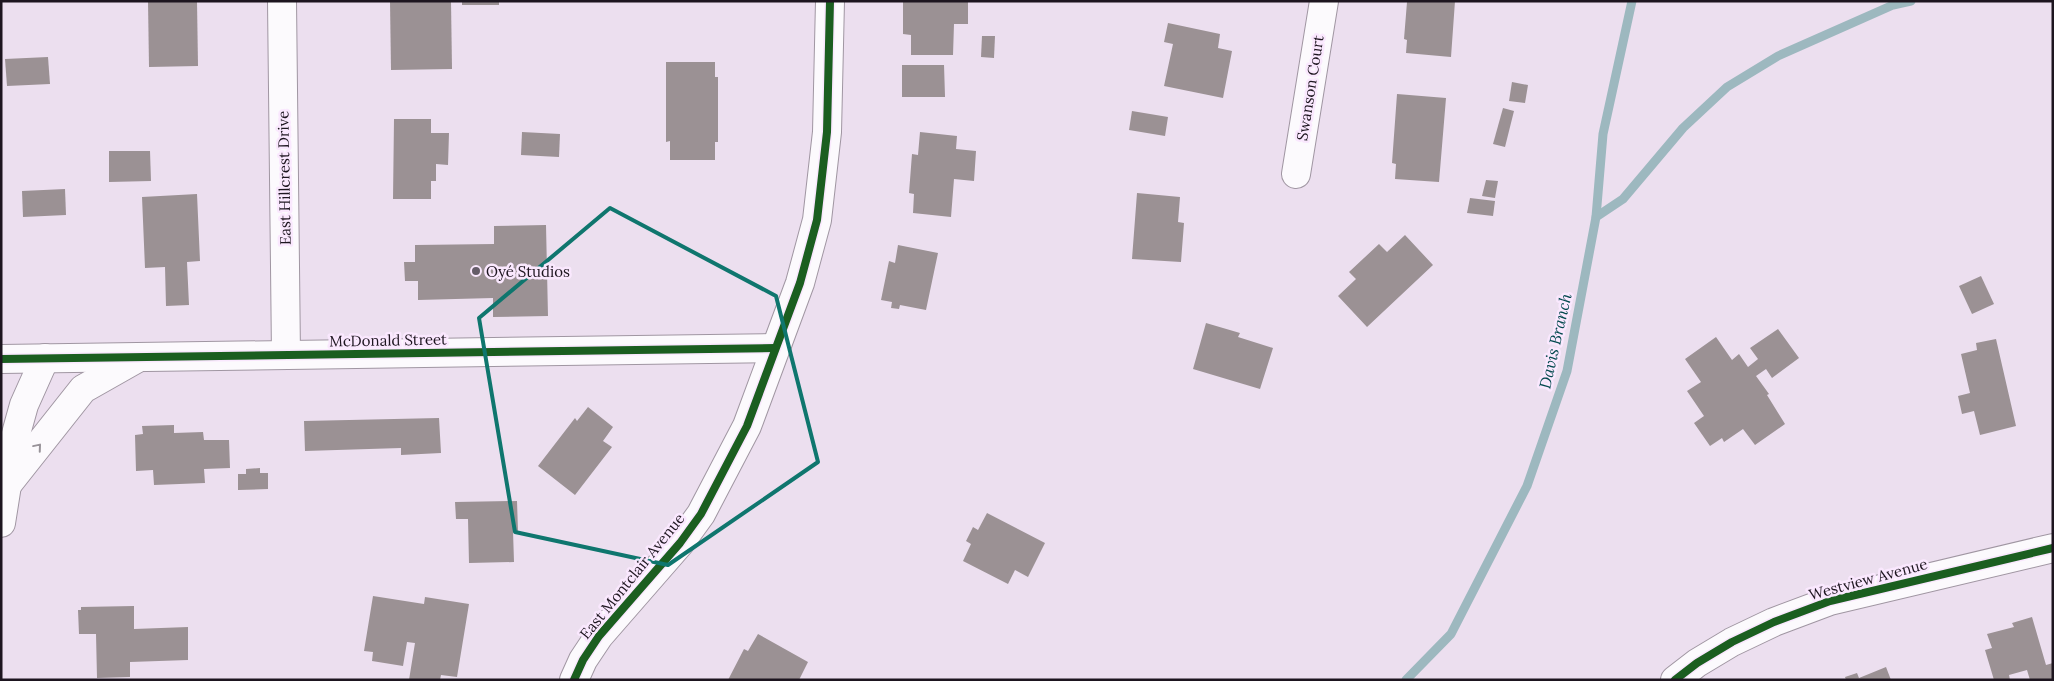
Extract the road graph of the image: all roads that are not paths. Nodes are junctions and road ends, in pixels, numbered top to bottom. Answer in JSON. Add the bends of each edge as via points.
{"nodes":[{"id":1,"x":282,"y":1,"type":"edge"},
{"id":2,"x":830,"y":1,"type":"edge"},
{"id":3,"x":1324,"y":1,"type":"edge"},
{"id":4,"x":1296,"y":174,"type":"dead end"},
{"id":5,"x":775,"y":348,"type":"junction"},
{"id":6,"x":286,"y":355,"type":"junction"},
{"id":7,"x":45,"y":358,"type":"junction"},
{"id":8,"x":138,"y":358,"type":"junction"},
{"id":9,"x":1,"y":359,"type":"edge"},
{"id":10,"x":7,"y":485,"type":"junction"},
{"id":11,"x":1,"y":523,"type":"edge"},
{"id":12,"x":2053,"y":548,"type":"edge"},
{"id":13,"x":574,"y":680,"type":"edge"},
{"id":14,"x":1675,"y":680,"type":"edge"}],
"edges":[{"from":1,"to":6,"type":"street","name":"East Hillcrest Drive"},
{"from":2,"to":5,"type":"street","name":"East Montclair Avenue","via":[[827,132],[817,220],[800,283]]},
{"from":3,"to":4,"type":"street","name":"Swanson Court"},
{"from":5,"to":6,"type":"street","name":"McDonald Street"},
{"from":5,"to":13,"type":"street","name":"East Montclair Avenue","via":[[747,426],[700,514],[680,544],[598,636]]},
{"from":6,"to":8,"type":"street","name":"McDonald Street"},
{"from":7,"to":8,"type":"street","name":"McDonald Street"},
{"from":7,"to":9,"type":"street","name":"McDonald Street"},
{"from":7,"to":10,"type":"street","via":[[24,405]]},
{"from":10,"to":8,"type":"street","one_way":true,"via":[[84,390]]},
{"from":10,"to":11,"type":"street"},
{"from":12,"to":14,"type":"street","name":"Westview Avenue","via":[[1830,601],[1732,642]]}]}
